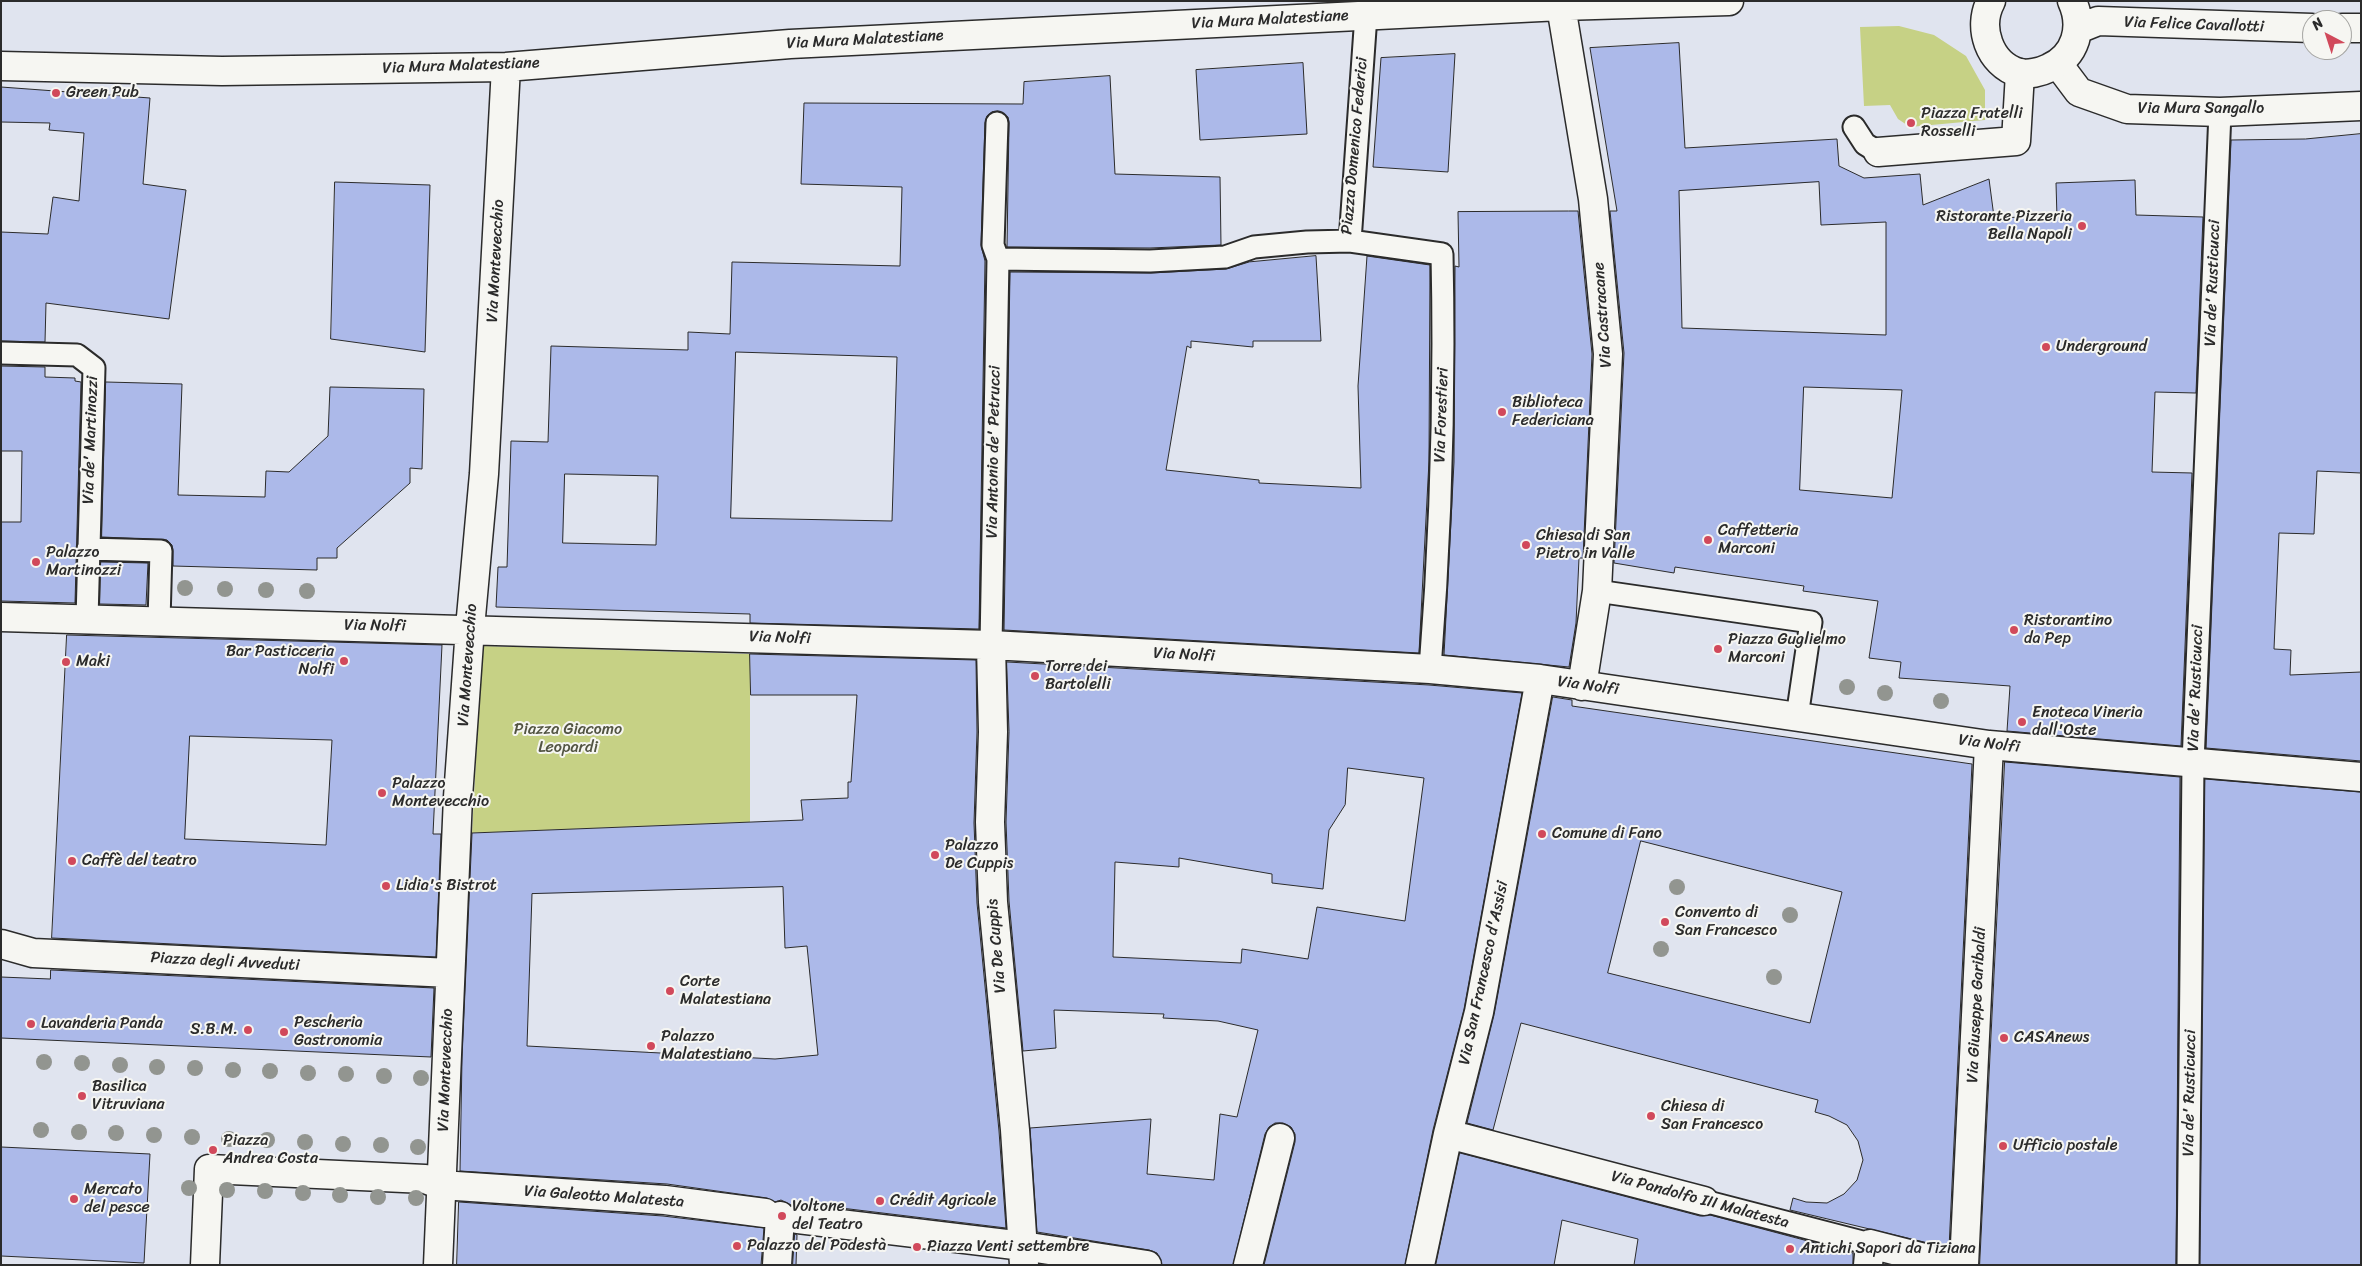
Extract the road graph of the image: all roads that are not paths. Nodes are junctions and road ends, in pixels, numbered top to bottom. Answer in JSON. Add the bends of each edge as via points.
{"nodes":[{"id":1,"x":1729,"y":1,"type":"edge"},
{"id":2,"x":2072,"y":1,"type":"edge"},
{"id":3,"x":1984,"y":4,"type":"edge"},
{"id":4,"x":1561,"y":6,"type":"junction"},
{"id":5,"x":1366,"y":15,"type":"junction"},
{"id":6,"x":2302,"y":28,"type":"edge"},
{"id":7,"x":2078,"y":29,"type":"junction"},
{"id":8,"x":2058,"y":64,"type":"junction"},
{"id":9,"x":1,"y":66,"type":"edge"},
{"id":10,"x":506,"y":67,"type":"junction"},
{"id":11,"x":2020,"y":73,"type":"junction"},
{"id":12,"x":2361,"y":106,"type":"edge"},
{"id":13,"x":2220,"y":112,"type":"junction"},
{"id":14,"x":997,"y":123,"type":"dead end"},
{"id":15,"x":1854,"y":127,"type":"dead end"},
{"id":16,"x":1878,"y":152,"type":"joint"},
{"id":17,"x":1350,"y":241,"type":"junction"},
{"id":18,"x":998,"y":259,"type":"junction"},
{"id":19,"x":1,"y":353,"type":"edge"},
{"id":20,"x":88,"y":549,"type":"junction"},
{"id":21,"x":1596,"y":591,"type":"junction"},
{"id":22,"x":1,"y":617,"type":"edge"},
{"id":23,"x":87,"y":619,"type":"junction"},
{"id":24,"x":159,"y":621,"type":"junction"},
{"id":25,"x":470,"y":628,"type":"junction"},
{"id":26,"x":991,"y":645,"type":"junction"},
{"id":27,"x":1430,"y":669,"type":"junction"},
{"id":28,"x":1540,"y":679,"type":"junction"},
{"id":29,"x":1582,"y":686,"type":"junction"},
{"id":30,"x":1797,"y":717,"type":"junction"},
{"id":31,"x":1990,"y":745,"type":"junction"},
{"id":32,"x":2193,"y":763,"type":"junction"},
{"id":33,"x":2361,"y":777,"type":"edge"},
{"id":34,"x":1,"y":944,"type":"edge"},
{"id":35,"x":450,"y":973,"type":"junction"},
{"id":36,"x":1448,"y":1134,"type":"junction"},
{"id":37,"x":1280,"y":1138,"type":"dead end"},
{"id":38,"x":441,"y":1185,"type":"junction"},
{"id":39,"x":1704,"y":1201,"type":"joint"},
{"id":40,"x":788,"y":1218,"type":"junction"},
{"id":41,"x":1023,"y":1255,"type":"edge"},
{"id":42,"x":1869,"y":1255,"type":"edge"},
{"id":43,"x":205,"y":1265,"type":"edge"},
{"id":44,"x":438,"y":1265,"type":"edge"},
{"id":45,"x":777,"y":1265,"type":"edge"},
{"id":46,"x":1147,"y":1265,"type":"edge"},
{"id":47,"x":1248,"y":1265,"type":"edge"},
{"id":48,"x":1420,"y":1265,"type":"edge"},
{"id":49,"x":1952,"y":1265,"type":"edge"},
{"id":50,"x":1964,"y":1265,"type":"edge"},
{"id":51,"x":2188,"y":1265,"type":"edge"}],
"edges":[{"from":1,"to":4,"type":"street","name":"Via Mura Malatestiane"},
{"from":2,"to":7,"type":"street","via":[[2078,13]]},
{"from":3,"to":11,"type":"street","via":[[1984,29],[1989,47],[2000,61]]},
{"from":4,"to":5,"type":"street","name":"Via Mura Malatestiane"},
{"from":4,"to":21,"type":"street","name":"Via Castracane","via":[[1593,199],[1608,354]]},
{"from":5,"to":10,"type":"street","name":"Via Mura Malatestiane","via":[[790,44]]},
{"from":5,"to":17,"type":"lane","name":"Piazza Domenico Federici"},
{"from":6,"to":7,"type":"street","name":"Via Felice Cavallotti","via":[[2098,21]]},
{"from":7,"to":8,"type":"street","via":[[2072,49]]},
{"from":8,"to":11,"type":"street","via":[[2040,72]]},
{"from":8,"to":13,"type":"street","name":"Via Mura Sangallo","via":[[2080,92],[2127,109]]},
{"from":9,"to":10,"type":"street","name":"Via Mura Malatestiane","via":[[222,71]]},
{"from":10,"to":25,"type":"street","name":"Via Montevecchio","via":[[484,474]]},
{"from":11,"to":16,"type":"street","via":[[2016,141]]},
{"from":12,"to":13,"type":"street","name":"Via Mura Sangallo"},
{"from":13,"to":32,"type":"lane","name":"Via de' Rusticucci"},
{"from":14,"to":18,"type":"lane","name":"Via Antonio de' Petrucci","via":[[993,245]]},
{"from":15,"to":16,"type":"lane","via":[[1865,144]]},
{"from":17,"to":18,"type":"lane","name":"Piazza Domenico Federici","via":[[1254,247],[1224,257],[1109,262]]},
{"from":17,"to":27,"type":"lane","name":"Via Forestieri","via":[[1442,254],[1443,361]]},
{"from":18,"to":26,"type":"lane","name":"Via Antonio de' Petrucci"},
{"from":19,"to":20,"type":"lane","name":"Via de' Martinozzi","via":[[77,355],[94,368]]},
{"from":20,"to":23,"type":"lane","name":"Via de' Martinozzi"},
{"from":20,"to":24,"type":"lane","via":[[160,551]]},
{"from":21,"to":29,"type":"street","name":"Via Castracane"},
{"from":21,"to":30,"type":"lane","via":[[1811,622]]},
{"from":22,"to":23,"type":"street","name":"Via Nolfi"},
{"from":23,"to":24,"type":"street","name":"Via Nolfi"},
{"from":24,"to":25,"type":"street","name":"Via Nolfi"},
{"from":25,"to":26,"type":"street","name":"Via Nolfi"},
{"from":25,"to":35,"type":"street","name":"Via Montevecchio"},
{"from":26,"to":27,"type":"street","name":"Via Nolfi"},
{"from":26,"to":41,"type":"street","name":"Via De Cuppis","via":[[993,902],[1015,1130]]},
{"from":27,"to":28,"type":"street","name":"Via Nolfi"},
{"from":28,"to":29,"type":"street","name":"Via Nolfi"},
{"from":28,"to":36,"type":"street","name":"Via San Francesco d'Assisi","via":[[1479,1012]]},
{"from":29,"to":30,"type":"street","name":"Via Nolfi"},
{"from":30,"to":31,"type":"street","name":"Via Nolfi"},
{"from":31,"to":32,"type":"street","name":"Via Nolfi"},
{"from":31,"to":50,"type":"street","name":"Via Giuseppe Garibaldi"},
{"from":32,"to":33,"type":"street","name":"Via Nolfi"},
{"from":32,"to":51,"type":"lane","name":"Via de' Rusticucci"},
{"from":34,"to":35,"type":"street","name":"Piazza degli Avveduti","via":[[33,953]]},
{"from":35,"to":38,"type":"street","name":"Via Montevecchio"},
{"from":36,"to":39,"type":"street","name":"Via Pandolfo III Malatesta"},
{"from":36,"to":48,"type":"street","name":"Via San Francesco d'Assisi"},
{"from":37,"to":47,"type":"street"},
{"from":38,"to":40,"type":"street","name":"Via Galeotto Malatesta","via":[[665,1200]]},
{"from":38,"to":43,"type":"street","via":[[425,1179],[209,1169]]},
{"from":38,"to":44,"type":"street","name":"Via Montevecchio"},
{"from":39,"to":42,"type":"lane","name":"Via Pandolfo III Malatesta"},
{"from":40,"to":41,"type":"street"},
{"from":40,"to":45,"type":"street"},
{"from":41,"to":46,"type":"street"},
{"from":42,"to":49,"type":"street","name":"Via Pandolfo III Malatesta"}]}
